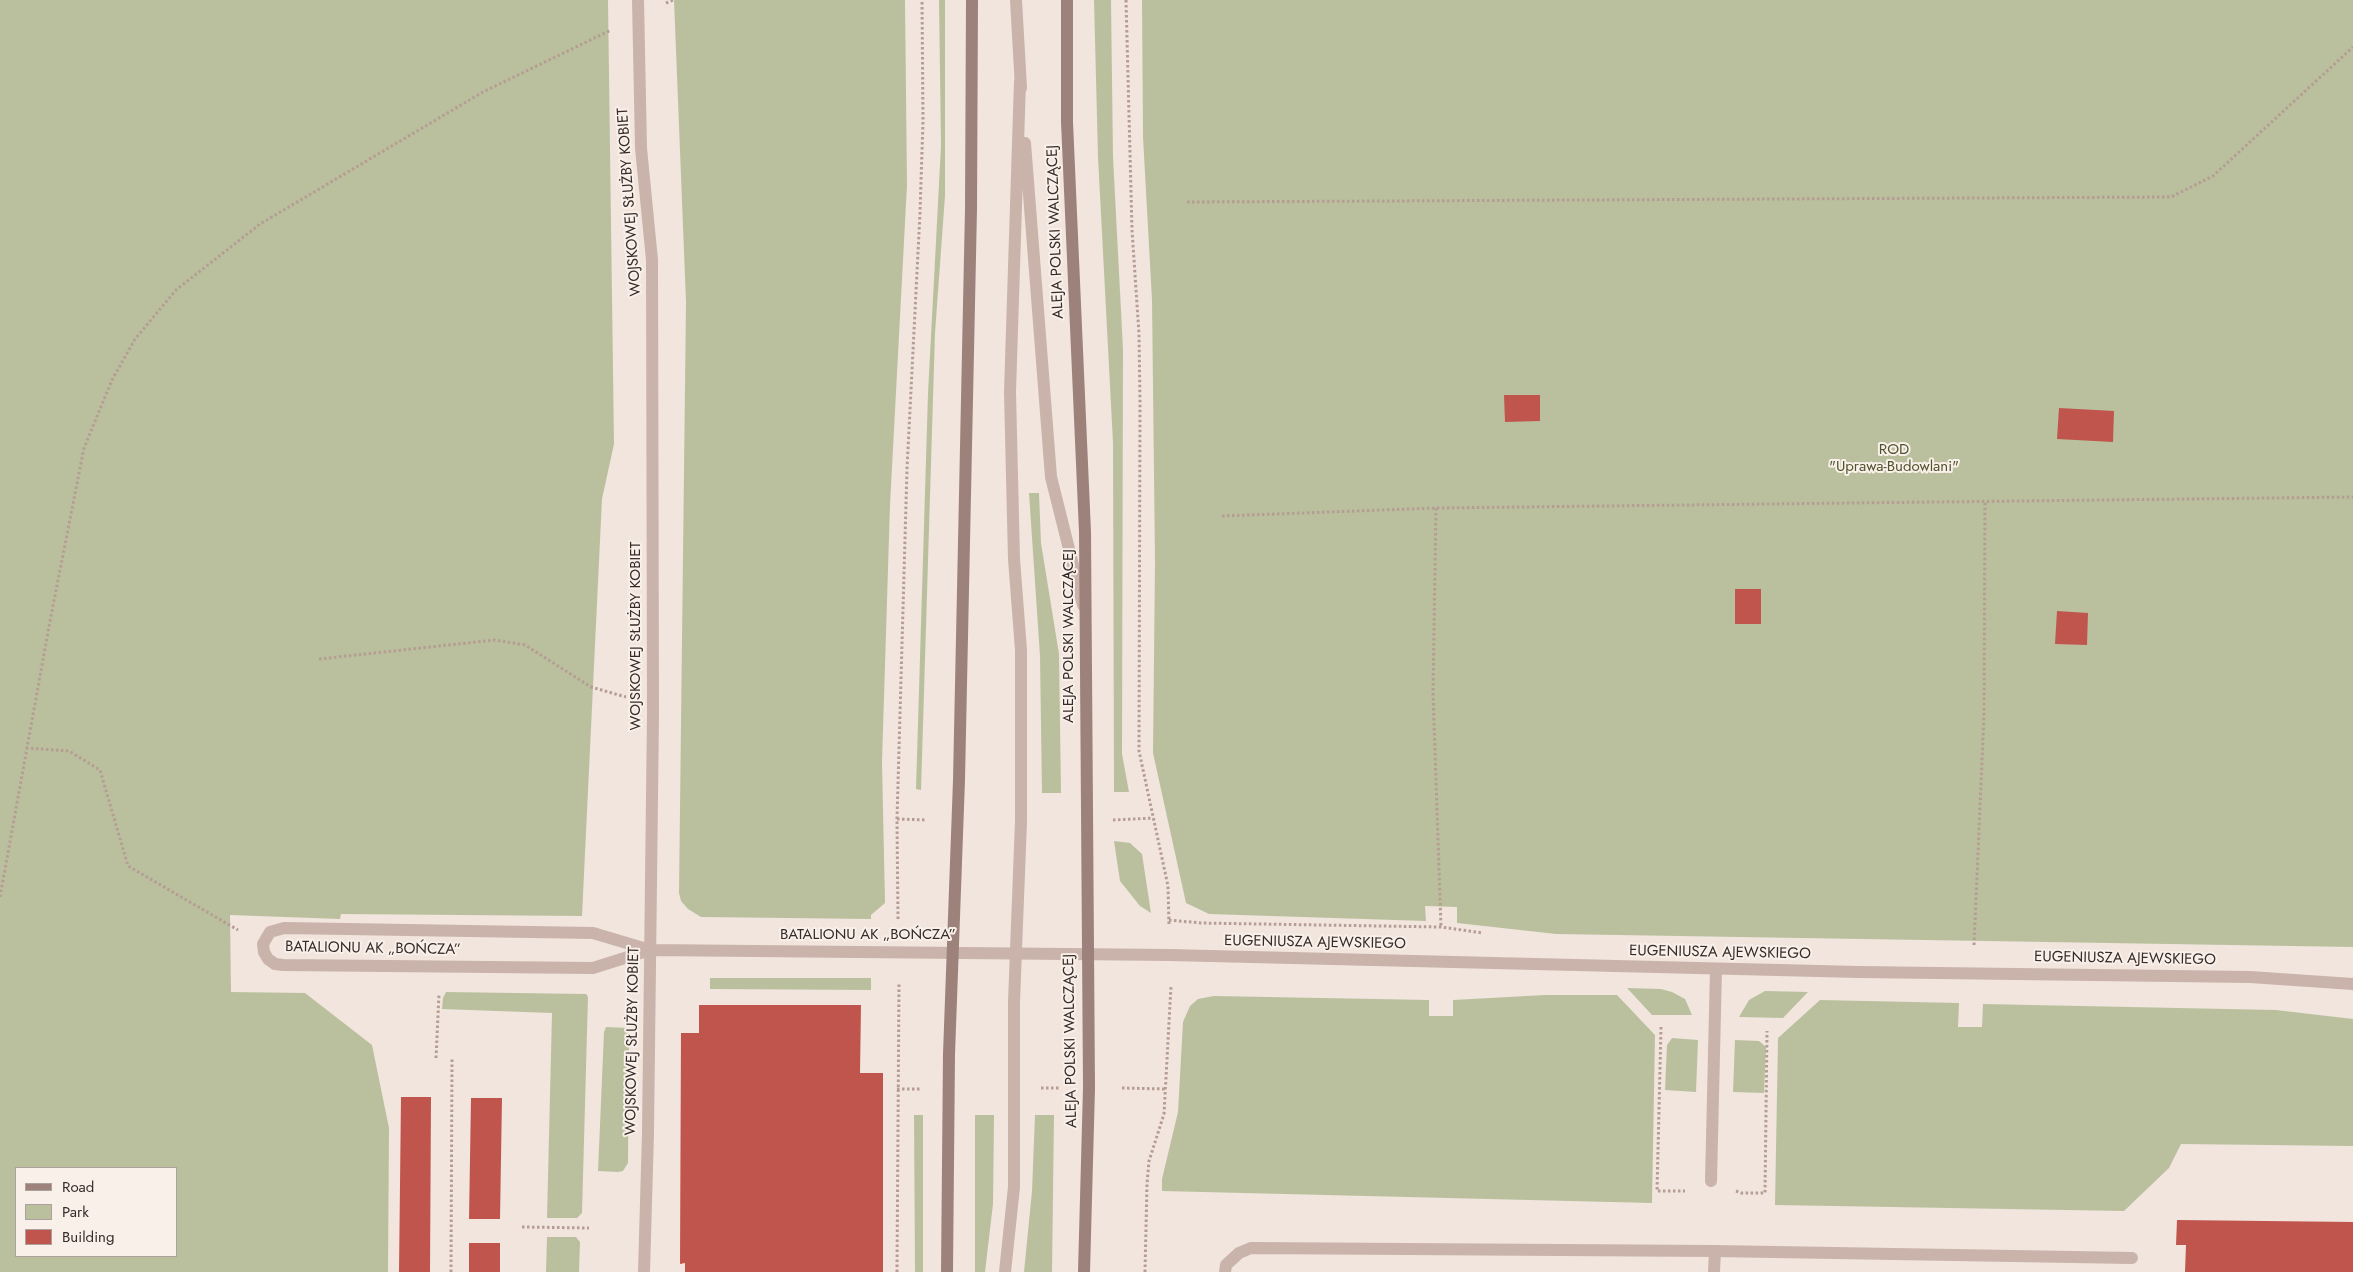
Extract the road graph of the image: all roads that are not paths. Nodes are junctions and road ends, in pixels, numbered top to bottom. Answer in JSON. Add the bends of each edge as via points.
{"nodes":[{"id":1,"x":638,"y":0,"type":"edge"},
{"id":2,"x":972,"y":0,"type":"edge"},
{"id":3,"x":1016,"y":0,"type":"edge"},
{"id":4,"x":1067,"y":0,"type":"edge"},
{"id":5,"x":1020,"y":81,"type":"junction"},
{"id":6,"x":1085,"y":613,"type":"junction"},
{"id":7,"x":650,"y":950,"type":"junction"},
{"id":8,"x":953,"y":952,"type":"junction"},
{"id":9,"x":1016,"y":953,"type":"junction"},
{"id":10,"x":1086,"y":954,"type":"junction"},
{"id":11,"x":1716,"y":969,"type":"junction"},
{"id":12,"x":2353,"y":984,"type":"edge"},
{"id":13,"x":1711,"y":1181,"type":"dead end"},
{"id":14,"x":1715,"y":1251,"type":"junction"},
{"id":15,"x":2132,"y":1258,"type":"dead end"},
{"id":16,"x":644,"y":1272,"type":"edge"},
{"id":17,"x":947,"y":1272,"type":"edge"},
{"id":18,"x":1005,"y":1272,"type":"edge"},
{"id":19,"x":1084,"y":1272,"type":"edge"},
{"id":20,"x":1225,"y":1272,"type":"edge"},
{"id":21,"x":1714,"y":1272,"type":"edge"}],
"edges":[{"from":1,"to":7,"type":"street","name":"WOJSKOWEJ SŁUŻBY KOBIET","via":[[641,148],[652,260]]},
{"from":2,"to":8,"type":"main road","via":[[971,209]]},
{"from":3,"to":5,"type":"street"},
{"from":4,"to":6,"type":"main road","name":"ALEJA POLSKI WALCZĄCEJ","via":[[1067,122],[1085,532]]},
{"from":5,"to":6,"type":"street","via":[[1051,477]]},
{"from":5,"to":9,"type":"street","via":[[1010,392],[1014,559],[1021,650],[1021,821]]},
{"from":6,"to":10,"type":"main road","name":"ALEJA POLSKI WALCZĄCEJ"},
{"from":7,"to":7,"type":"street","name":"BATALIONU AK „BOŃCZA”","via":[[593,933],[284,928],[270,932],[263,944],[268,959],[282,965],[593,968]]},
{"from":7,"to":8,"type":"street","name":"BATALIONU AK „BOŃCZA”"},
{"from":7,"to":16,"type":"street","name":"WOJSKOWEJ SŁUŻBY KOBIET"},
{"from":8,"to":9,"type":"street","name":"BATALIONU AK „BOŃCZA”"},
{"from":8,"to":17,"type":"main road","via":[[948,1054]]},
{"from":9,"to":10,"type":"street","name":"BATALIONU AK „BOŃCZA”"},
{"from":9,"to":18,"type":"street","via":[[1014,1187]]},
{"from":10,"to":11,"type":"street","name":"EUGENIUSZA AJEWSKIEGO"},
{"from":10,"to":19,"type":"main road","name":"ALEJA POLSKI WALCZĄCEJ","via":[[1088,1133]]},
{"from":11,"to":12,"type":"street","name":"EUGENIUSZA AJEWSKIEGO","via":[[2250,977]]},
{"from":11,"to":13,"type":"street"},
{"from":14,"to":15,"type":"street"},
{"from":14,"to":20,"type":"street","via":[[1251,1248],[1239,1253],[1226,1265]]},
{"from":14,"to":21,"type":"street"}]}
